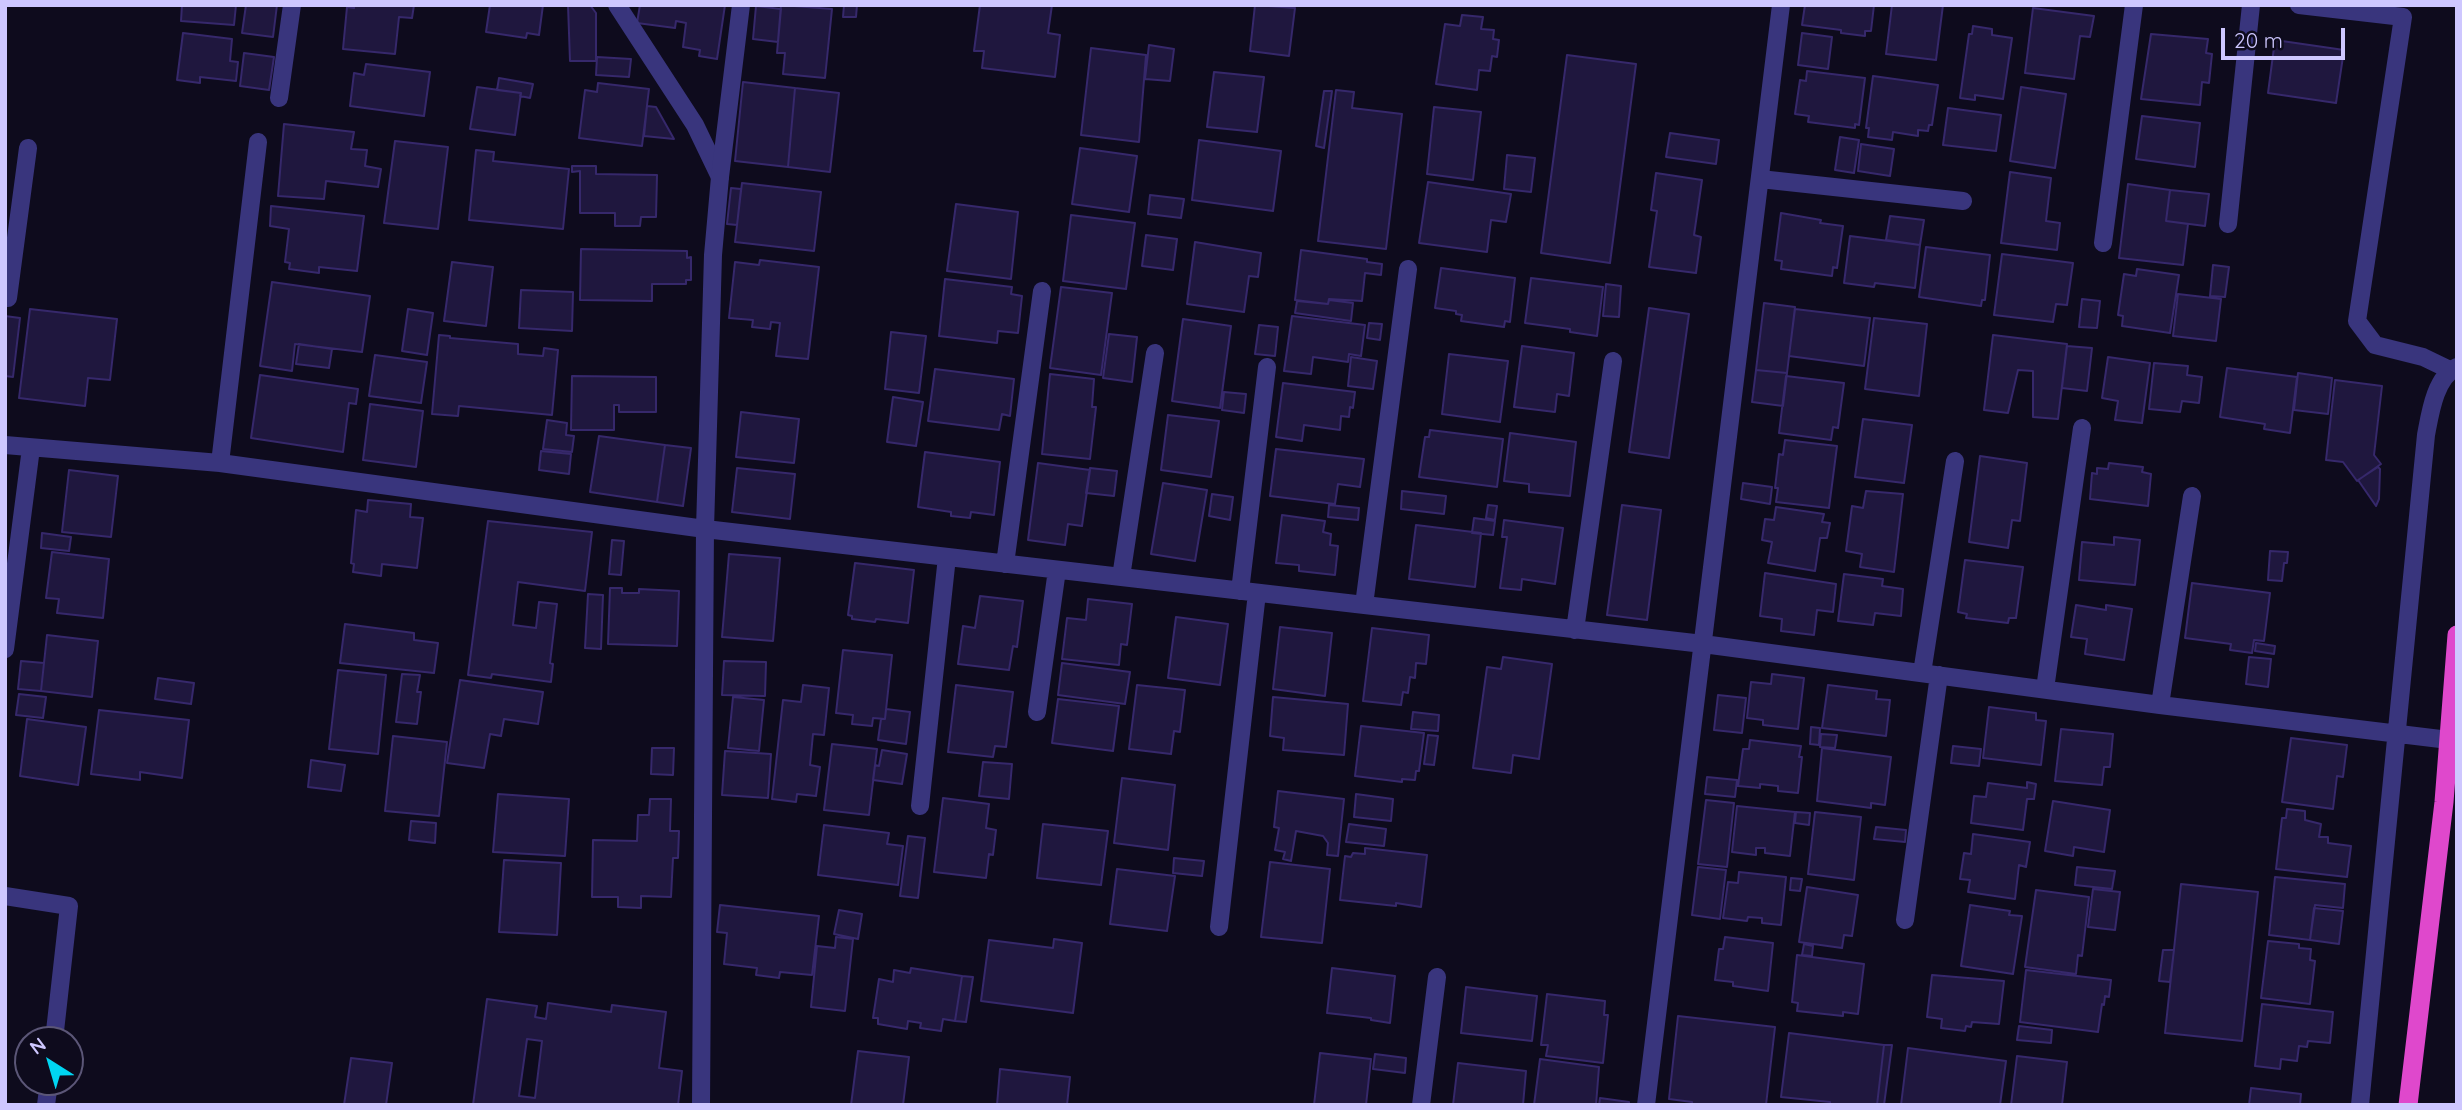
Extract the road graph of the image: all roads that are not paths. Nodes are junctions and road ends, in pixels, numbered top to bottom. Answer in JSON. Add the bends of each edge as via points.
{"nodes":[{"id":1,"x":292,"y":5,"type":"edge"},
{"id":2,"x":617,"y":5,"type":"edge"},
{"id":3,"x":741,"y":5,"type":"edge"},
{"id":4,"x":1781,"y":5,"type":"edge"},
{"id":5,"x":2134,"y":5,"type":"edge"},
{"id":6,"x":2251,"y":5,"type":"edge"},
{"id":7,"x":2299,"y":5,"type":"edge"},
{"id":8,"x":279,"y":98,"type":"dead end"},
{"id":9,"x":258,"y":142,"type":"dead end"},
{"id":10,"x":28,"y":148,"type":"dead end"},
{"id":11,"x":720,"y":177,"type":"junction"},
{"id":12,"x":1760,"y":179,"type":"junction"},
{"id":13,"x":1963,"y":201,"type":"dead end"},
{"id":14,"x":2228,"y":224,"type":"dead end"},
{"id":15,"x":2103,"y":243,"type":"dead end"},
{"id":16,"x":1408,"y":269,"type":"dead end"},
{"id":17,"x":1042,"y":291,"type":"dead end"},
{"id":18,"x":5,"y":298,"type":"edge"},
{"id":19,"x":1155,"y":353,"type":"dead end"},
{"id":20,"x":1613,"y":361,"type":"dead end"},
{"id":21,"x":1267,"y":367,"type":"dead end"},
{"id":22,"x":2453,"y":368,"type":"edge"},
{"id":23,"x":2082,"y":428,"type":"dead end"},
{"id":24,"x":5,"y":445,"type":"edge"},
{"id":25,"x":31,"y":448,"type":"junction"},
{"id":26,"x":1955,"y":461,"type":"dead end"},
{"id":27,"x":220,"y":463,"type":"junction"},
{"id":28,"x":2192,"y":496,"type":"dead end"},
{"id":29,"x":705,"y":529,"type":"junction"},
{"id":30,"x":947,"y":557,"type":"junction"},
{"id":31,"x":1005,"y":564,"type":"junction"},
{"id":32,"x":1057,"y":570,"type":"junction"},
{"id":33,"x":1121,"y":577,"type":"junction"},
{"id":34,"x":1248,"y":592,"type":"junction"},
{"id":35,"x":1364,"y":605,"type":"junction"},
{"id":36,"x":1575,"y":630,"type":"junction"},
{"id":37,"x":2457,"y":635,"type":"edge"},
{"id":38,"x":1703,"y":644,"type":"junction"},
{"id":39,"x":5,"y":649,"type":"edge"},
{"id":40,"x":1931,"y":674,"type":"junction"},
{"id":41,"x":2045,"y":689,"type":"junction"},
{"id":42,"x":2160,"y":705,"type":"junction"},
{"id":43,"x":1037,"y":712,"type":"dead end"},
{"id":44,"x":2398,"y":733,"type":"junction"},
{"id":45,"x":2457,"y":741,"type":"edge"},
{"id":46,"x":920,"y":806,"type":"dead end"},
{"id":47,"x":5,"y":896,"type":"edge"},
{"id":48,"x":1905,"y":920,"type":"dead end"},
{"id":49,"x":1219,"y":927,"type":"dead end"},
{"id":50,"x":1437,"y":977,"type":"dead end"},
{"id":51,"x":56,"y":1026,"type":"edge"},
{"id":52,"x":701,"y":1105,"type":"edge"},
{"id":53,"x":1421,"y":1105,"type":"edge"},
{"id":54,"x":1646,"y":1105,"type":"edge"},
{"id":55,"x":2360,"y":1105,"type":"edge"},
{"id":56,"x":2408,"y":1105,"type":"edge"}],
"edges":[{"from":1,"to":8,"type":"street"},
{"from":2,"to":11,"type":"street","via":[[695,125]]},
{"from":3,"to":11,"type":"street"},
{"from":4,"to":12,"type":"street"},
{"from":5,"to":15,"type":"street"},
{"from":6,"to":14,"type":"street"},
{"from":7,"to":22,"type":"street","via":[[2403,17],[2357,321],[2375,345]]},
{"from":9,"to":27,"type":"street"},
{"from":10,"to":18,"type":"street"},
{"from":11,"to":29,"type":"street","via":[[713,255]]},
{"from":12,"to":13,"type":"street"},
{"from":12,"to":38,"type":"street"},
{"from":16,"to":35,"type":"street"},
{"from":17,"to":31,"type":"street"},
{"from":19,"to":33,"type":"street"},
{"from":20,"to":36,"type":"street"},
{"from":21,"to":34,"type":"street"},
{"from":22,"to":44,"type":"street","via":[[2432,401],[2426,435]]},
{"from":23,"to":41,"type":"street"},
{"from":24,"to":25,"type":"street"},
{"from":25,"to":27,"type":"street"},
{"from":25,"to":39,"type":"street"},
{"from":26,"to":40,"type":"street"},
{"from":27,"to":29,"type":"street"},
{"from":28,"to":42,"type":"street"},
{"from":29,"to":30,"type":"street"},
{"from":29,"to":52,"type":"street"},
{"from":30,"to":31,"type":"street"},
{"from":30,"to":46,"type":"street"},
{"from":31,"to":32,"type":"street"},
{"from":32,"to":33,"type":"street"},
{"from":32,"to":43,"type":"street"},
{"from":33,"to":34,"type":"street"},
{"from":34,"to":35,"type":"street"},
{"from":34,"to":49,"type":"street"},
{"from":35,"to":36,"type":"street"},
{"from":36,"to":38,"type":"street"},
{"from":37,"to":56,"type":"highway","bridge":true,"via":[[2444,802]]},
{"from":38,"to":40,"type":"street"},
{"from":38,"to":54,"type":"street"},
{"from":40,"to":41,"type":"street"},
{"from":40,"to":48,"type":"street"},
{"from":41,"to":42,"type":"street"},
{"from":42,"to":44,"type":"street"},
{"from":44,"to":45,"type":"street"},
{"from":44,"to":55,"type":"street"},
{"from":47,"to":51,"type":"street","via":[[69,906]]},
{"from":50,"to":53,"type":"street"}]}
